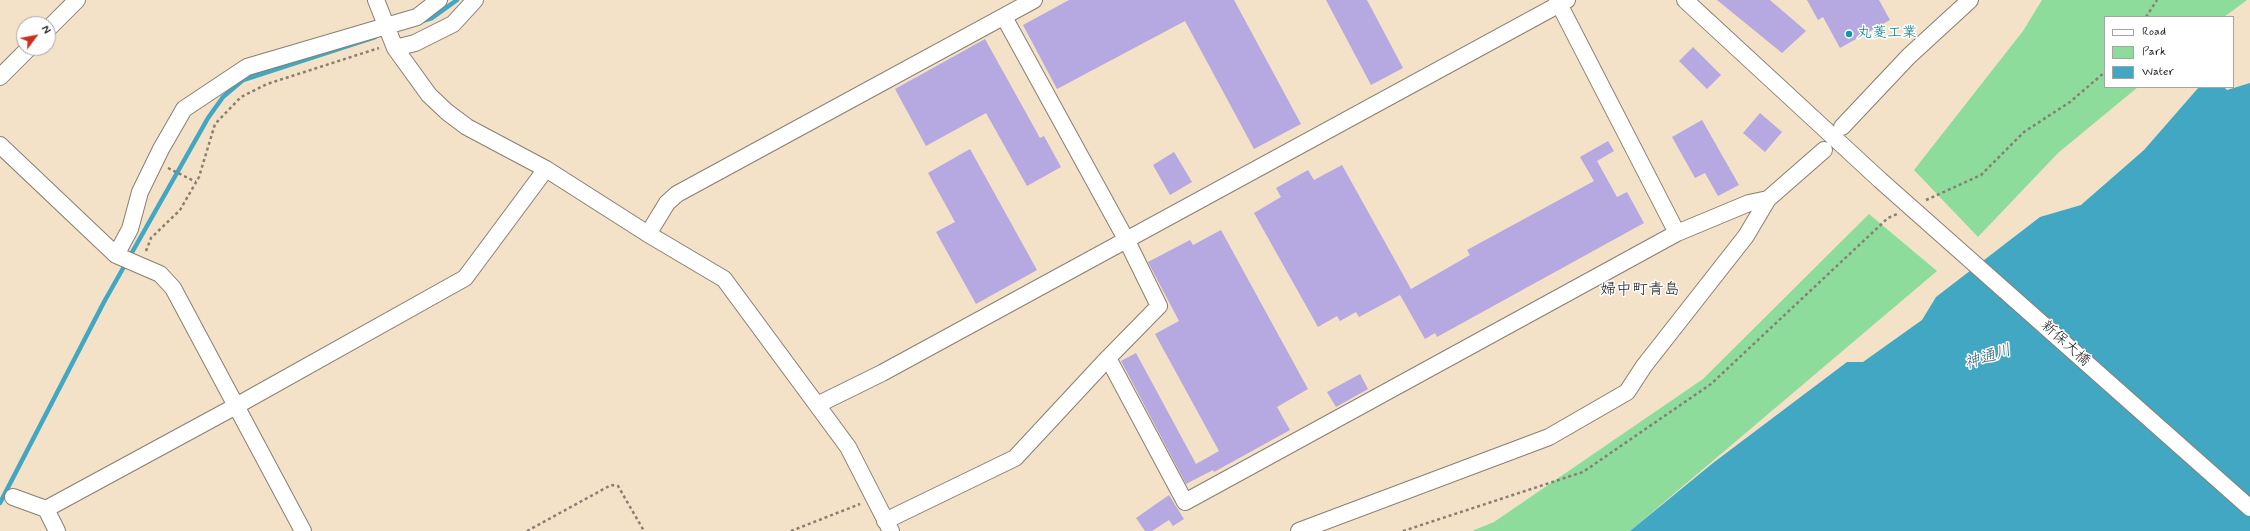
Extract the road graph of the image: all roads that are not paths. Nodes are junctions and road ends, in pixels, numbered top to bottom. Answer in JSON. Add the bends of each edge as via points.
{"nodes":[{"id":1,"x":77,"y":0,"type":"edge"},
{"id":2,"x":376,"y":0,"type":"edge"},
{"id":3,"x":439,"y":0,"type":"edge"},
{"id":4,"x":475,"y":0,"type":"edge"},
{"id":5,"x":1034,"y":0,"type":"edge"},
{"id":6,"x":1685,"y":0,"type":"edge"},
{"id":7,"x":1970,"y":0,"type":"edge"},
{"id":8,"x":1561,"y":1,"type":"edge"},
{"id":9,"x":1004,"y":17,"type":"junction"},
{"id":10,"x":56,"y":21,"type":"edge"},
{"id":11,"x":385,"y":27,"type":"junction"},
{"id":12,"x":394,"y":46,"type":"junction"},
{"id":13,"x":21,"y":56,"type":"edge"},
{"id":14,"x":0,"y":77,"type":"edge"},
{"id":15,"x":1842,"y":127,"type":"dead end"},
{"id":16,"x":0,"y":145,"type":"edge"},
{"id":17,"x":1824,"y":150,"type":"dead end"},
{"id":18,"x":546,"y":169,"type":"junction"},
{"id":19,"x":1768,"y":200,"type":"junction"},
{"id":20,"x":1677,"y":233,"type":"junction"},
{"id":21,"x":648,"y":234,"type":"junction"},
{"id":22,"x":1127,"y":241,"type":"junction"},
{"id":23,"x":116,"y":255,"type":"junction"},
{"id":24,"x":1108,"y":358,"type":"junction"},
{"id":25,"x":819,"y":404,"type":"junction"},
{"id":26,"x":236,"y":406,"type":"junction"},
{"id":27,"x":13,"y":497,"type":"dead end"},
{"id":28,"x":2250,"y":508,"type":"edge"},
{"id":29,"x":46,"y":509,"type":"junction"},
{"id":30,"x":888,"y":526,"type":"edge"},
{"id":31,"x":57,"y":531,"type":"edge"},
{"id":32,"x":303,"y":531,"type":"edge"},
{"id":33,"x":1299,"y":531,"type":"edge"}],
"edges":[{"from":1,"to":10,"type":"street"},
{"from":2,"to":11,"type":"street"},
{"from":3,"to":11,"type":"street","via":[[418,17]]},
{"from":4,"to":12,"type":"street","via":[[453,24],[415,43]]},
{"from":5,"to":9,"type":"street"},
{"from":6,"to":28,"type":"street","name":"新保大橋","bridge":true,"via":[[1880,180]]},
{"from":7,"to":15,"type":"street","via":[[1909,56]]},
{"from":8,"to":20,"type":"street"},
{"from":8,"to":22,"type":"street"},
{"from":9,"to":21,"type":"street","via":[[677,194],[667,203]]},
{"from":9,"to":22,"type":"street"},
{"from":11,"to":12,"type":"street"},
{"from":11,"to":23,"type":"street","via":[[247,67],[184,109],[140,192],[130,229]]},
{"from":12,"to":18,"type":"street","via":[[429,95],[446,112],[467,127]]},
{"from":13,"to":14,"type":"street"},
{"from":16,"to":23,"type":"street"},
{"from":17,"to":19,"type":"street"},
{"from":18,"to":21,"type":"street"},
{"from":18,"to":26,"type":"street","via":[[465,278]]},
{"from":19,"to":20,"type":"street","via":[[1749,203]]},
{"from":19,"to":33,"type":"street","via":[[1746,236],[1626,392],[1549,437]]},
{"from":20,"to":24,"type":"street","via":[[1185,502]]},
{"from":21,"to":25,"type":"street","via":[[724,279]]},
{"from":22,"to":24,"type":"street","via":[[1159,306]]},
{"from":22,"to":25,"type":"street","via":[[882,373]]},
{"from":23,"to":26,"type":"street","via":[[160,274],[174,288]]},
{"from":24,"to":30,"type":"street","via":[[1015,458]]},
{"from":25,"to":30,"type":"street","via":[[848,447]]},
{"from":26,"to":29,"type":"street"},
{"from":26,"to":32,"type":"street"},
{"from":27,"to":29,"type":"street"},
{"from":29,"to":31,"type":"street"}]}
